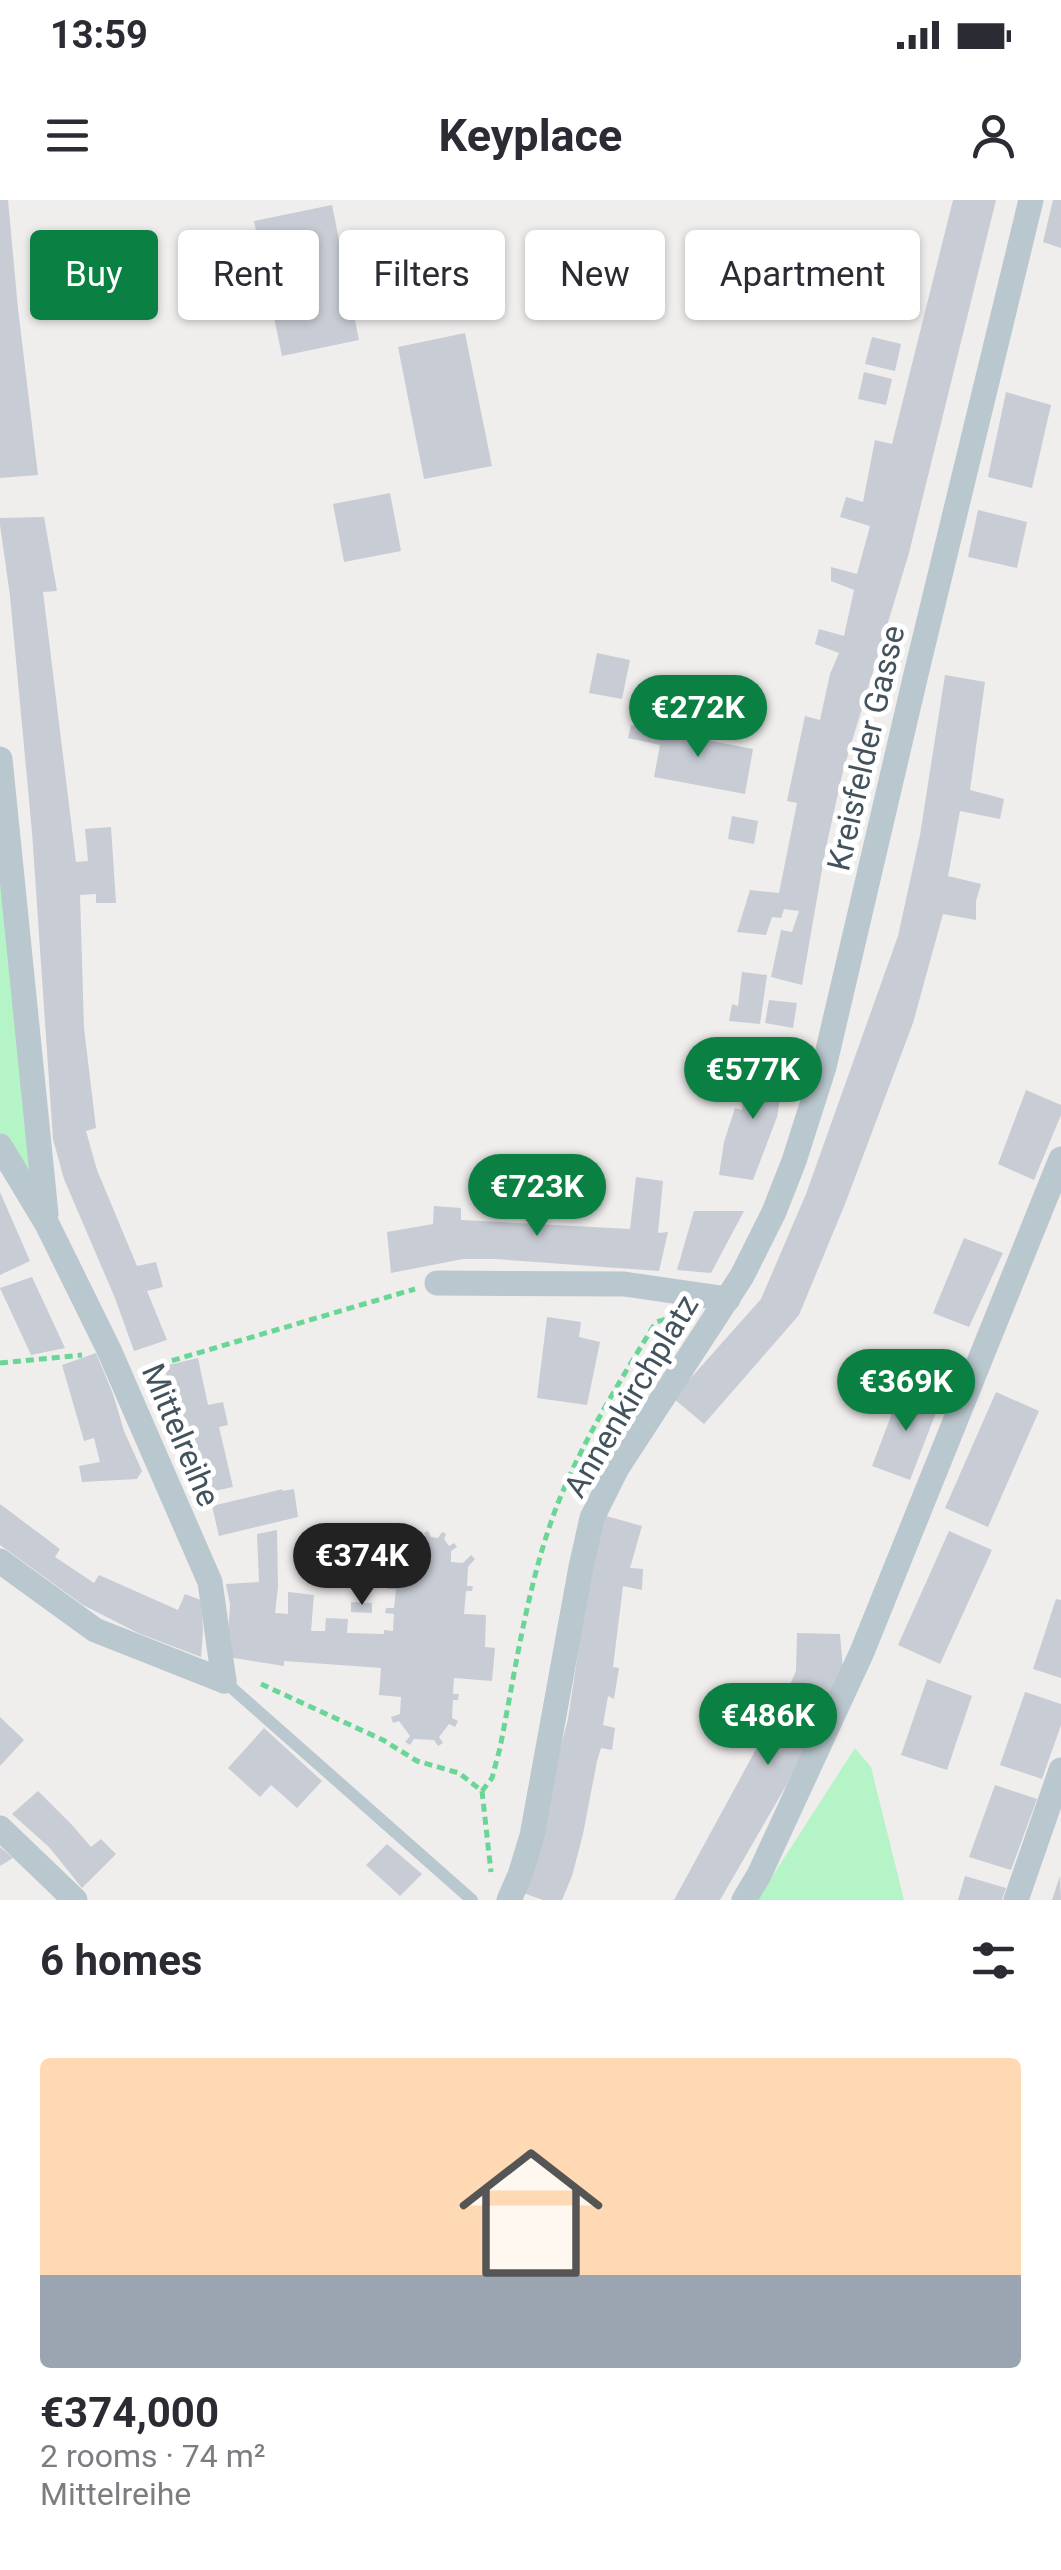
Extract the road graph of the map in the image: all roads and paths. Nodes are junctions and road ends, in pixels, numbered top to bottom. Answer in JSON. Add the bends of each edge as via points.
{"nodes":[{"id":1,"x":1032,"y":200,"type":"edge"},
{"id":2,"x":0,"y":759,"type":"edge"},
{"id":3,"x":0,"y":1146,"type":"edge"},
{"id":4,"x":1061,"y":1158,"type":"edge"},
{"id":5,"x":47,"y":1224,"type":"junction"},
{"id":6,"x":437,"y":1282,"type":"joint"},
{"id":7,"x":728,"y":1299,"type":"junction"},
{"id":8,"x":109,"y":1350,"type":"junction"},
{"id":9,"x":0,"y":1363,"type":"edge"},
{"id":10,"x":120,"y":1376,"type":"junction"},
{"id":11,"x":0,"y":1560,"type":"edge"},
{"id":12,"x":224,"y":1681,"type":"junction"},
{"id":13,"x":1061,"y":1770,"type":"edge"},
{"id":14,"x":0,"y":1828,"type":"edge"},
{"id":15,"x":500,"y":1891,"type":"edge"},
{"id":16,"x":74,"y":1900,"type":"edge"},
{"id":17,"x":472,"y":1900,"type":"edge"},
{"id":18,"x":744,"y":1900,"type":"edge"},
{"id":19,"x":1016,"y":1900,"type":"edge"}],
"edges":[{"from":1,"to":7,"type":"street","name":"Kreisfelder Gasse","via":[[824,1067],[774,1212]]},
{"from":2,"to":5,"type":"street","name":"Mittelreihe"},
{"from":3,"to":5,"type":"street","name":"Mittelreihe"},
{"from":4,"to":18,"type":"street","via":[[862,1652]]},
{"from":5,"to":8,"type":"street","name":"Mittelreihe"},
{"from":6,"to":7,"type":"street","name":"Annenkirchplatz","via":[[624,1284]]},
{"from":6,"to":10,"type":"path"},
{"from":7,"to":15,"type":"street","name":"Annenkirchplatz","via":[[592,1518],[532,1836],[520,1875]]},
{"from":8,"to":9,"type":"path"},
{"from":8,"to":10,"type":"street","name":"Mittelreihe"},
{"from":10,"to":12,"type":"street","name":"Mittelreihe","via":[[210,1582]]},
{"from":11,"to":12,"type":"street","via":[[95,1630]]},
{"from":12,"to":15,"type":"path","via":[[262,1684],[417,1761],[459,1772],[482,1792]]},
{"from":12,"to":17,"type":"lane"},
{"from":13,"to":19,"type":"street"},
{"from":14,"to":16,"type":"street"}]}
